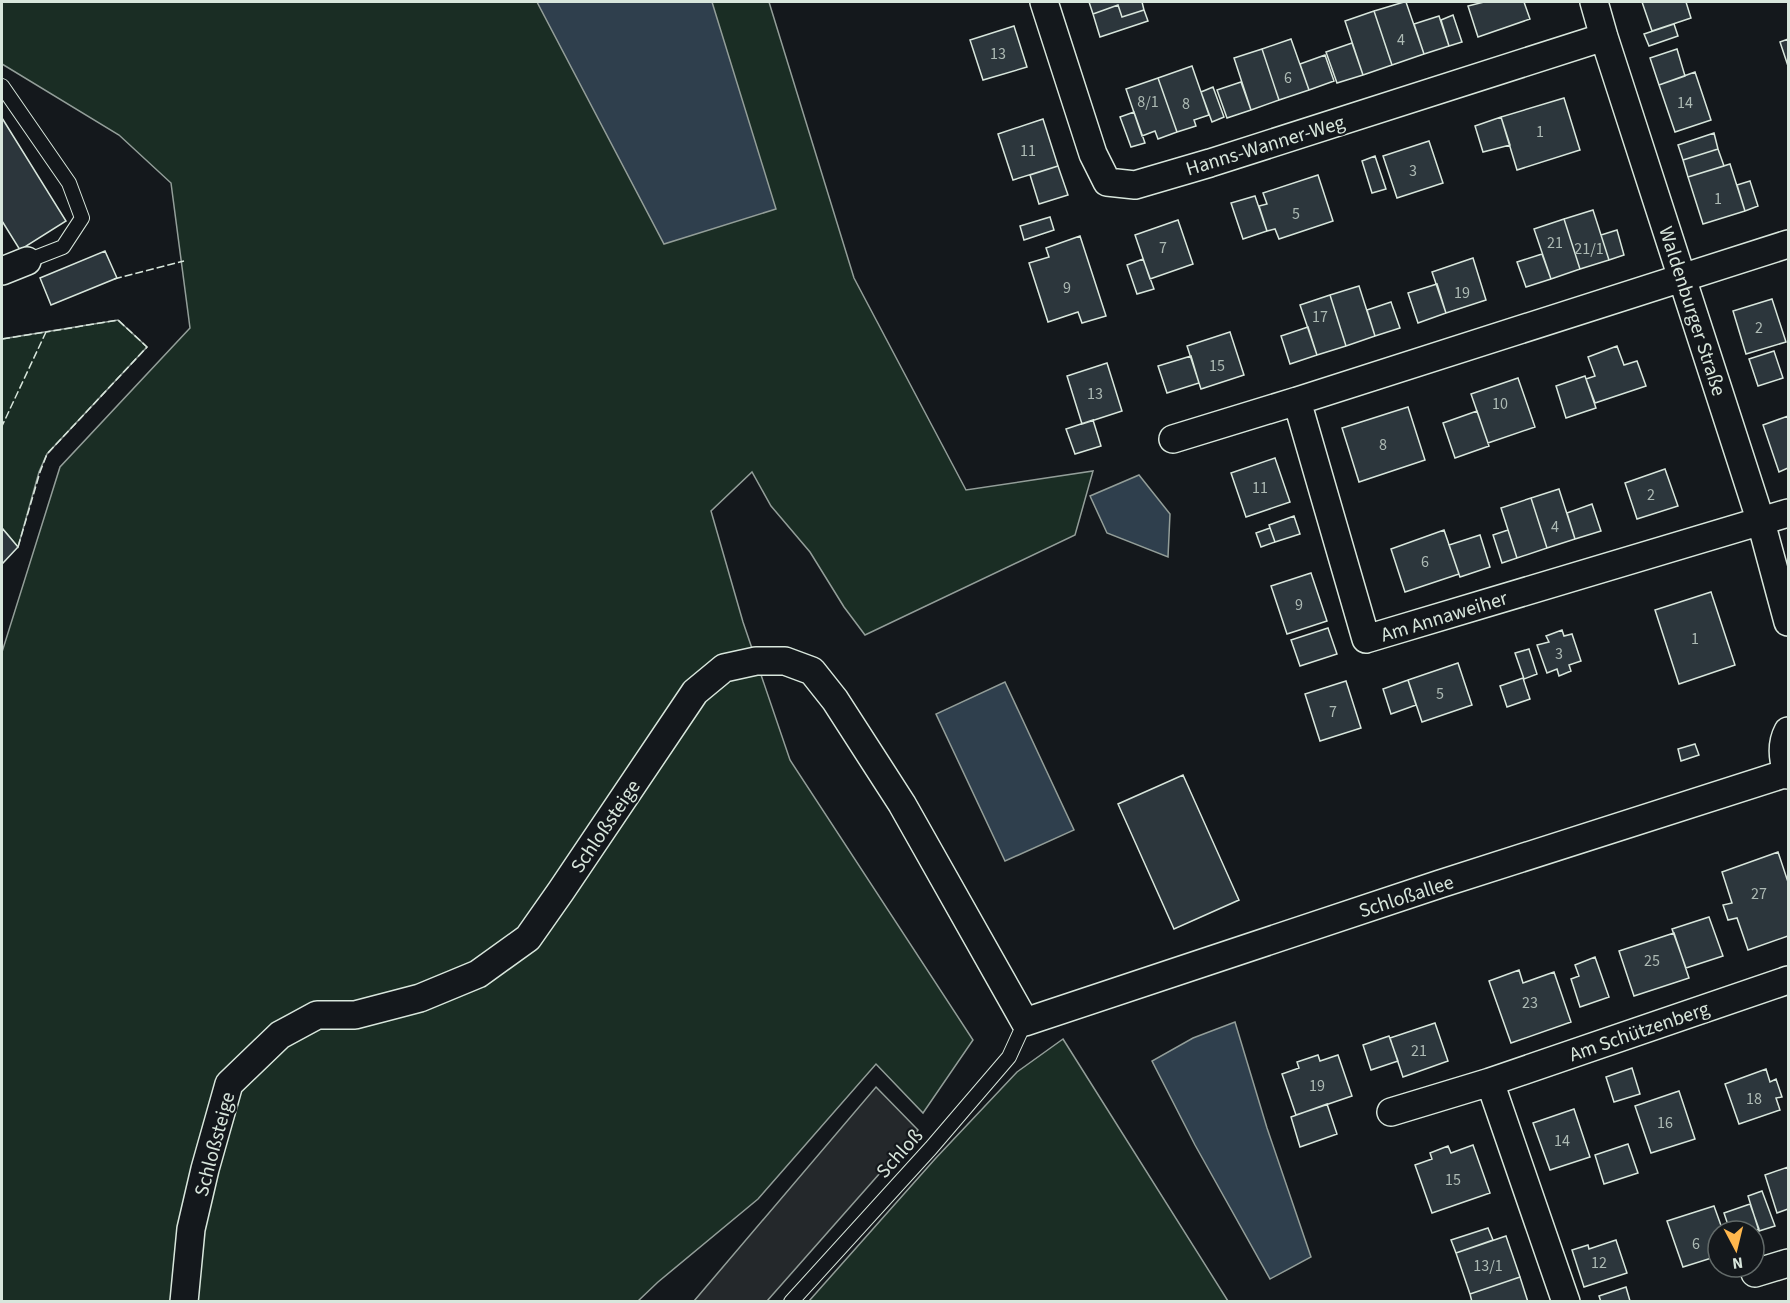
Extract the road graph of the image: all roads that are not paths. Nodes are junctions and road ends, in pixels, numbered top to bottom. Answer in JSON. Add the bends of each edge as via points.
{"nodes":[{"id":1,"x":1044,"y":2,"type":"edge"},
{"id":2,"x":1594,"y":2,"type":"edge"},
{"id":3,"x":1604,"y":38,"type":"junction"},
{"id":4,"x":2,"y":86,"type":"edge"},
{"id":5,"x":1788,"y":244,"type":"edge"},
{"id":6,"x":27,"y":261,"type":"joint"},
{"id":7,"x":2,"y":271,"type":"edge"},
{"id":8,"x":1683,"y":277,"type":"junction"},
{"id":9,"x":1297,"y":400,"type":"junction"},
{"id":10,"x":1173,"y":439,"type":"dead end"},
{"id":11,"x":1788,"y":513,"type":"edge"},
{"id":12,"x":1761,"y":522,"type":"junction"},
{"id":13,"x":1788,"y":622,"type":"edge"},
{"id":14,"x":1788,"y":731,"type":"edge"},
{"id":15,"x":1788,"y":774,"type":"edge"},
{"id":16,"x":1788,"y":980,"type":"edge"},
{"id":17,"x":1025,"y":1022,"type":"junction"},
{"id":18,"x":1490,"y":1082,"type":"junction"},
{"id":19,"x":1391,"y":1112,"type":"dead end"},
{"id":20,"x":1788,"y":1263,"type":"edge"},
{"id":21,"x":1766,"y":1270,"type":"edge"},
{"id":22,"x":184,"y":1302,"type":"edge"},
{"id":23,"x":790,"y":1302,"type":"edge"},
{"id":24,"x":1566,"y":1302,"type":"edge"}],
"edges":[{"from":1,"to":3,"type":"street","name":"Hanns-Wanner-Weg","via":[[1093,154],[1107,182],[1135,185]]},
{"from":2,"to":3,"type":"street","name":"Waldenburger Straße"},
{"from":3,"to":8,"type":"street","name":"Waldenburger Straße"},
{"from":4,"to":6,"type":"lane","via":[[69,183],[82,218],[63,247]]},
{"from":5,"to":8,"type":"street"},
{"from":6,"to":7,"type":"street"},
{"from":8,"to":9,"type":"street"},
{"from":8,"to":12,"type":"street","name":"Waldenburger Straße"},
{"from":9,"to":10,"type":"street"},
{"from":9,"to":12,"type":"street","name":"Am Annaweiher","via":[[1366,639]]},
{"from":11,"to":12,"type":"street"},
{"from":12,"to":13,"type":"street","name":"Waldenburger Straße"},
{"from":14,"to":15,"type":"street","name":"Schloßallee","via":[[1783,754]]},
{"from":15,"to":17,"type":"street","name":"Schloßallee"},
{"from":16,"to":18,"type":"street","name":"Am Schützenberg"},
{"from":17,"to":22,"type":"street","name":"Schloßsteige","via":[[902,804],[812,671],[785,661],[756,661],[724,668],[695,692],[528,938],[478,974],[420,998],[354,1015],[317,1015],[280,1035],[229,1084],[191,1229]]},
{"from":17,"to":23,"type":"lane","name":"Schloß","via":[[1010,1057]]},
{"from":18,"to":19,"type":"street","name":"Am Schützenberg"},
{"from":18,"to":24,"type":"street"},
{"from":20,"to":21,"type":"street"}]}
